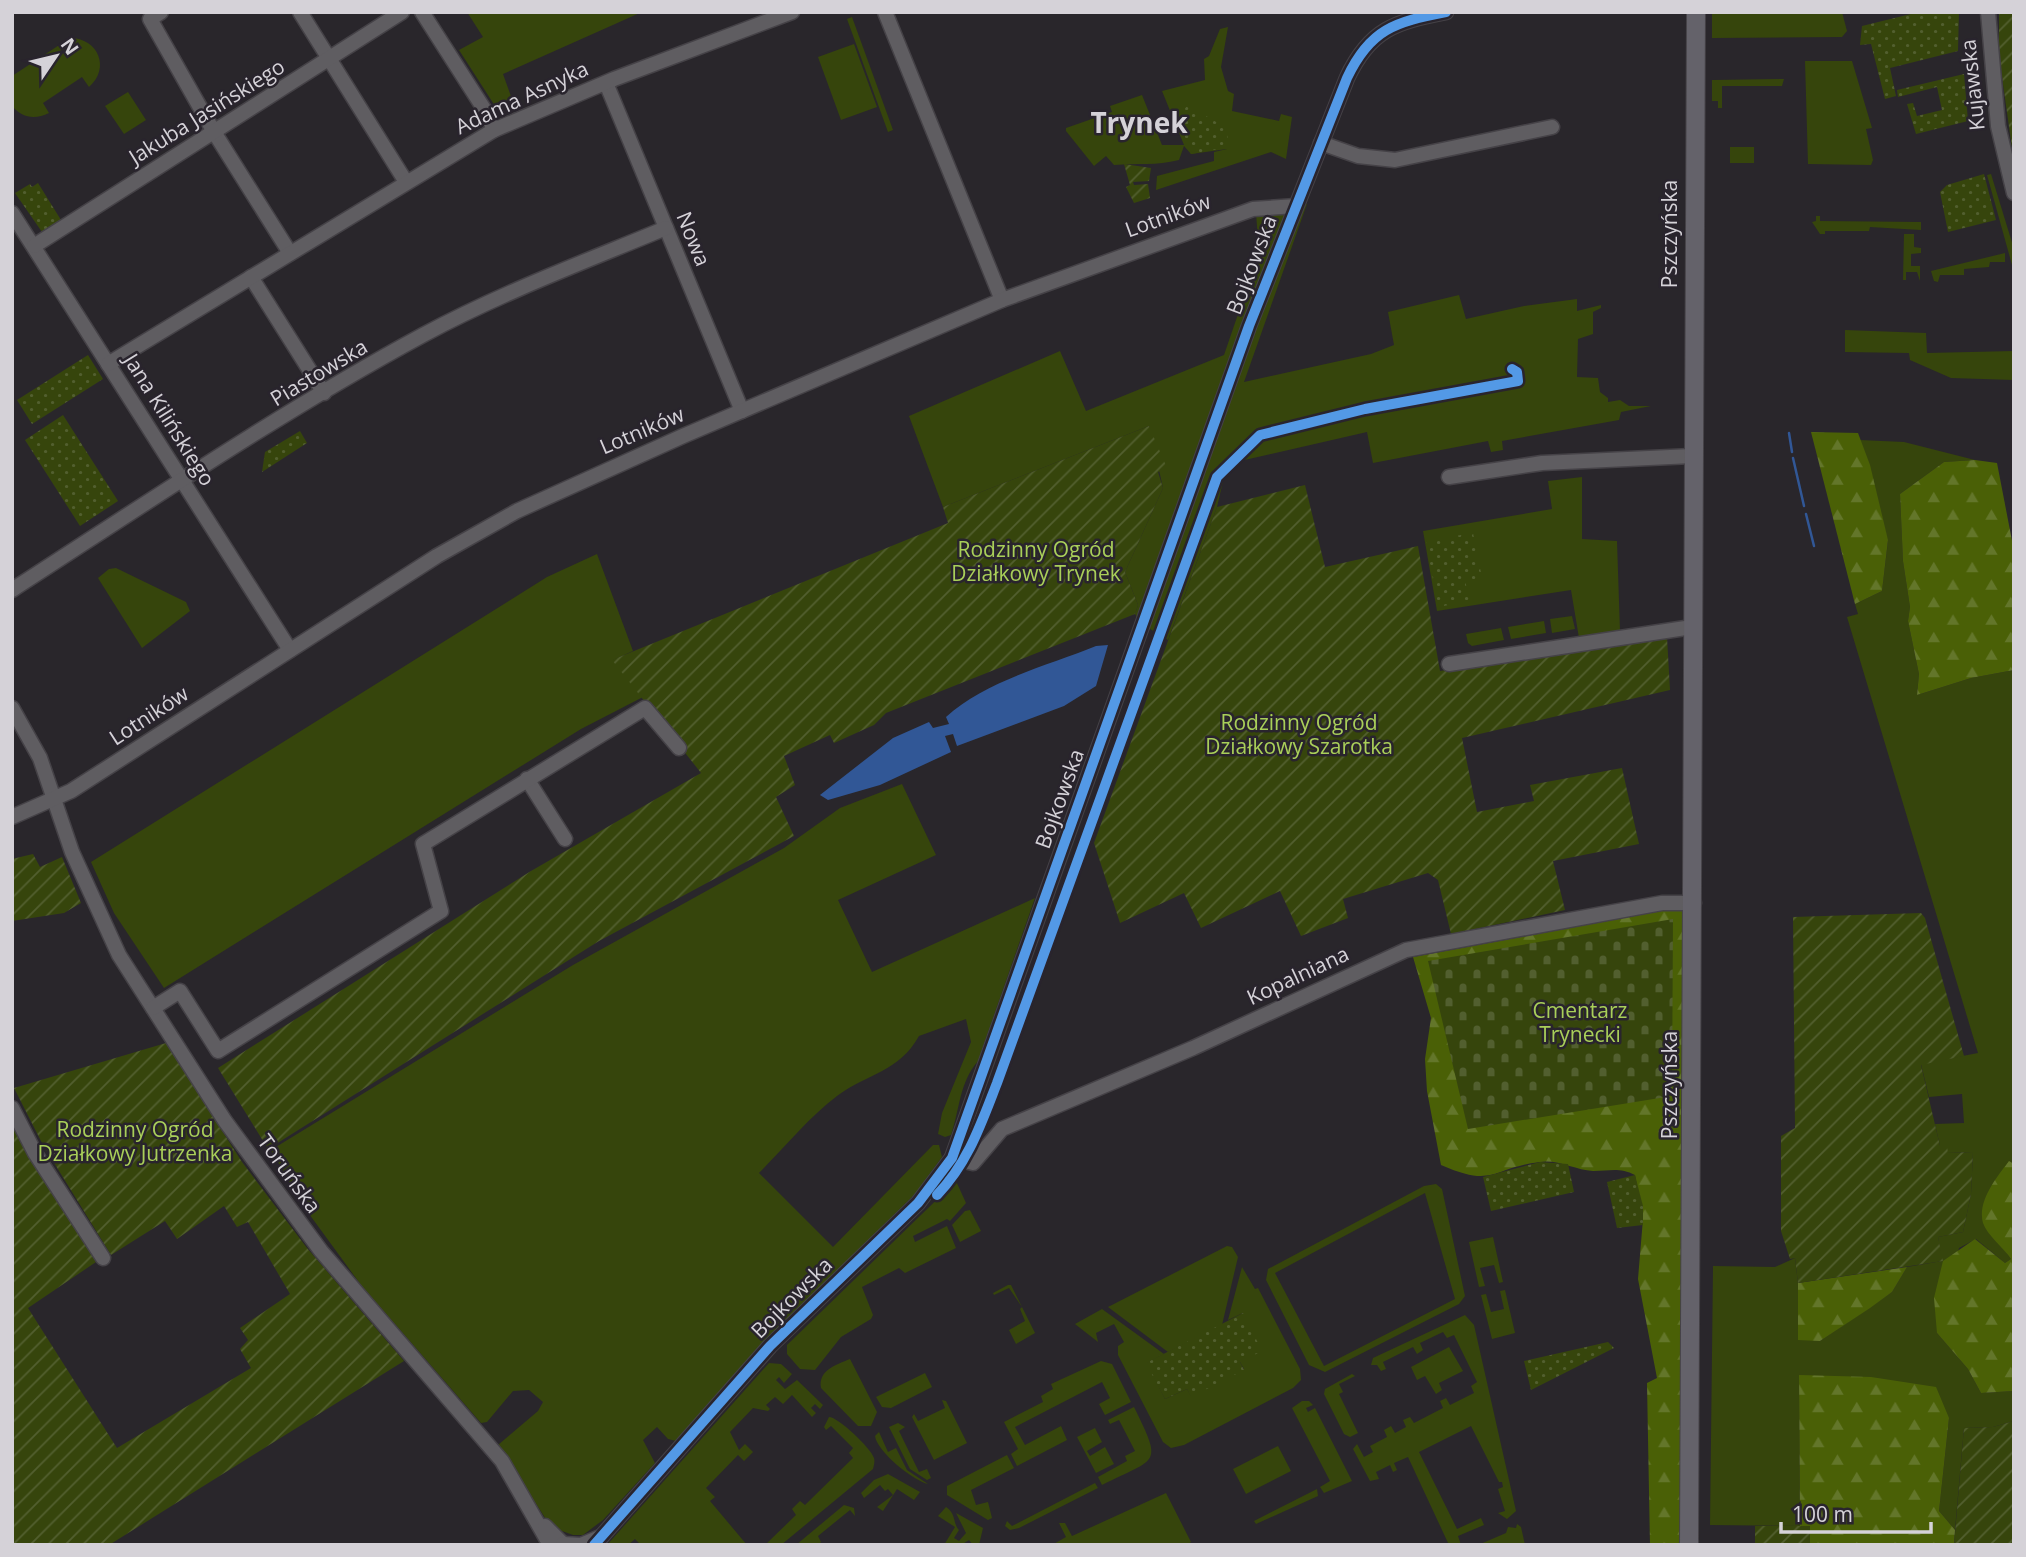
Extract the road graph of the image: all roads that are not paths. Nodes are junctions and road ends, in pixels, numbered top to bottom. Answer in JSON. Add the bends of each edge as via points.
{"nodes":[{"id":1,"x":161,"y":12,"type":"edge"},
{"id":2,"x":300,"y":12,"type":"edge"},
{"id":3,"x":402,"y":12,"type":"edge"},
{"id":4,"x":422,"y":12,"type":"edge"},
{"id":5,"x":792,"y":12,"type":"edge"},
{"id":6,"x":885,"y":12,"type":"edge"},
{"id":7,"x":1446,"y":12,"type":"edge"},
{"id":8,"x":1696,"y":12,"type":"edge"},
{"id":9,"x":1987,"y":12,"type":"edge"},
{"id":10,"x":330,"y":59,"type":"junction"},
{"id":11,"x":606,"y":83,"type":"junction"},
{"id":12,"x":1552,"y":127,"type":"dead end"},
{"id":13,"x":494,"y":130,"type":"junction"},
{"id":14,"x":214,"y":132,"type":"junction"},
{"id":15,"x":1321,"y":143,"type":"junction"},
{"id":16,"x":407,"y":182,"type":"junction"},
{"id":17,"x":2014,"y":193,"type":"edge"},
{"id":18,"x":1296,"y":206,"type":"junction"},
{"id":19,"x":12,"y":213,"type":"edge"},
{"id":20,"x":666,"y":228,"type":"junction"},
{"id":21,"x":34,"y":246,"type":"junction"},
{"id":22,"x":290,"y":253,"type":"junction"},
{"id":23,"x":251,"y":276,"type":"junction"},
{"id":24,"x":1002,"y":300,"type":"junction"},
{"id":25,"x":108,"y":364,"type":"junction"},
{"id":26,"x":324,"y":393,"type":"junction"},
{"id":27,"x":742,"y":411,"type":"junction"},
{"id":28,"x":1692,"y":456,"type":"junction"},
{"id":29,"x":1449,"y":477,"type":"dead end"},
{"id":30,"x":183,"y":481,"type":"junction"},
{"id":31,"x":12,"y":590,"type":"edge"},
{"id":32,"x":1692,"y":626,"type":"junction"},
{"id":33,"x":290,"y":650,"type":"junction"},
{"id":34,"x":1449,"y":664,"type":"dead end"},
{"id":35,"x":12,"y":708,"type":"edge"},
{"id":36,"x":679,"y":748,"type":"dead end"},
{"id":37,"x":527,"y":779,"type":"junction"},
{"id":38,"x":55,"y":800,"type":"junction"},
{"id":39,"x":12,"y":817,"type":"edge"},
{"id":40,"x":565,"y":839,"type":"dead end"},
{"id":41,"x":1694,"y":903,"type":"junction"},
{"id":42,"x":153,"y":1008,"type":"junction"},
{"id":43,"x":12,"y":1108,"type":"edge"},
{"id":44,"x":952,"y":1158,"type":"junction"},
{"id":45,"x":103,"y":1258,"type":"dead end"},
{"id":46,"x":535,"y":1514,"type":"junction"},
{"id":47,"x":597,"y":1541,"type":"edge"},
{"id":48,"x":564,"y":1544,"type":"edge"},
{"id":49,"x":550,"y":1545,"type":"edge"},
{"id":50,"x":1689,"y":1545,"type":"edge"}],
"edges":[{"from":1,"to":14,"type":"street","via":[[150,19]]},
{"from":2,"to":10,"type":"street"},
{"from":3,"to":10,"type":"street","name":"Jakuba Jasińskiego"},
{"from":4,"to":13,"type":"street"},
{"from":5,"to":11,"type":"street","name":"Adama Asnyka"},
{"from":6,"to":24,"type":"street"},
{"from":7,"to":15,"type":"street","name":"Bojkowska","via":[[1391,26],[1369,42],[1358,54]]},
{"from":8,"to":28,"type":"main road","name":"Pszczyńska"},
{"from":9,"to":17,"type":"street","name":"Kujawska","via":[[1998,125]]},
{"from":10,"to":14,"type":"street","name":"Jakuba Jasińskiego"},
{"from":10,"to":16,"type":"street"},
{"from":11,"to":13,"type":"street","name":"Adama Asnyka"},
{"from":11,"to":20,"type":"street","name":"Nowa"},
{"from":12,"to":15,"type":"street","via":[[1395,160],[1358,156]]},
{"from":13,"to":16,"type":"street","name":"Adama Asnyka"},
{"from":14,"to":21,"type":"street","name":"Jakuba Jasińskiego"},
{"from":14,"to":22,"type":"street"},
{"from":15,"to":18,"type":"street","name":"Bojkowska"},
{"from":16,"to":22,"type":"street","name":"Adama Asnyka"},
{"from":18,"to":24,"type":"street","name":"Lotników","via":[[1242,212]]},
{"from":18,"to":44,"type":"street","name":"Bojkowska"},
{"from":19,"to":21,"type":"street","name":"Jana Kilińskiego"},
{"from":20,"to":26,"type":"street","name":"Piastowska","via":[[472,310]]},
{"from":20,"to":27,"type":"street","name":"Nowa"},
{"from":21,"to":25,"type":"street","name":"Jana Kilińskiego"},
{"from":22,"to":23,"type":"street","name":"Adama Asnyka"},
{"from":23,"to":25,"type":"street","name":"Adama Asnyka"},
{"from":23,"to":26,"type":"street"},
{"from":24,"to":27,"type":"street","name":"Lotników"},
{"from":25,"to":30,"type":"street","name":"Jana Kilińskiego"},
{"from":26,"to":30,"type":"street","name":"Piastowska"},
{"from":27,"to":33,"type":"street","name":"Lotników","via":[[499,520]]},
{"from":28,"to":29,"type":"street","via":[[1542,463]]},
{"from":28,"to":32,"type":"main road","name":"Pszczyńska"},
{"from":30,"to":31,"type":"street","name":"Piastowska"},
{"from":30,"to":33,"type":"street","name":"Jana Kilińskiego"},
{"from":32,"to":34,"type":"street"},
{"from":32,"to":41,"type":"main road","name":"Pszczyńska"},
{"from":33,"to":38,"type":"street","name":"Lotników"},
{"from":35,"to":38,"type":"street","name":"Toruńska","via":[[34,744]]},
{"from":36,"to":37,"type":"street","via":[[646,708]]},
{"from":37,"to":40,"type":"street"},
{"from":37,"to":42,"type":"street","via":[[423,844],[441,911],[235,1041],[218,1051],[180,991]]},
{"from":38,"to":39,"type":"street","name":"Lotników"},
{"from":38,"to":42,"type":"street","name":"Toruńska","via":[[92,902]]},
{"from":41,"to":44,"type":"street","name":"Kopalniana","via":[[1662,903],[1406,950],[1002,1129],[972,1163]]},
{"from":41,"to":50,"type":"main road","name":"Pszczyńska"},
{"from":42,"to":46,"type":"street","name":"Toruńska","via":[[277,1196],[482,1435]]},
{"from":43,"to":45,"type":"street","via":[[35,1153]]},
{"from":44,"to":47,"type":"street","name":"Bojkowska","via":[[918,1203],[771,1346]]},
{"from":46,"to":48,"type":"street","name":"Toruńska"},
{"from":46,"to":49,"type":"street","name":"Toruńska"},
{"from":47,"to":48,"type":"street","name":"Toruńska"}]}
